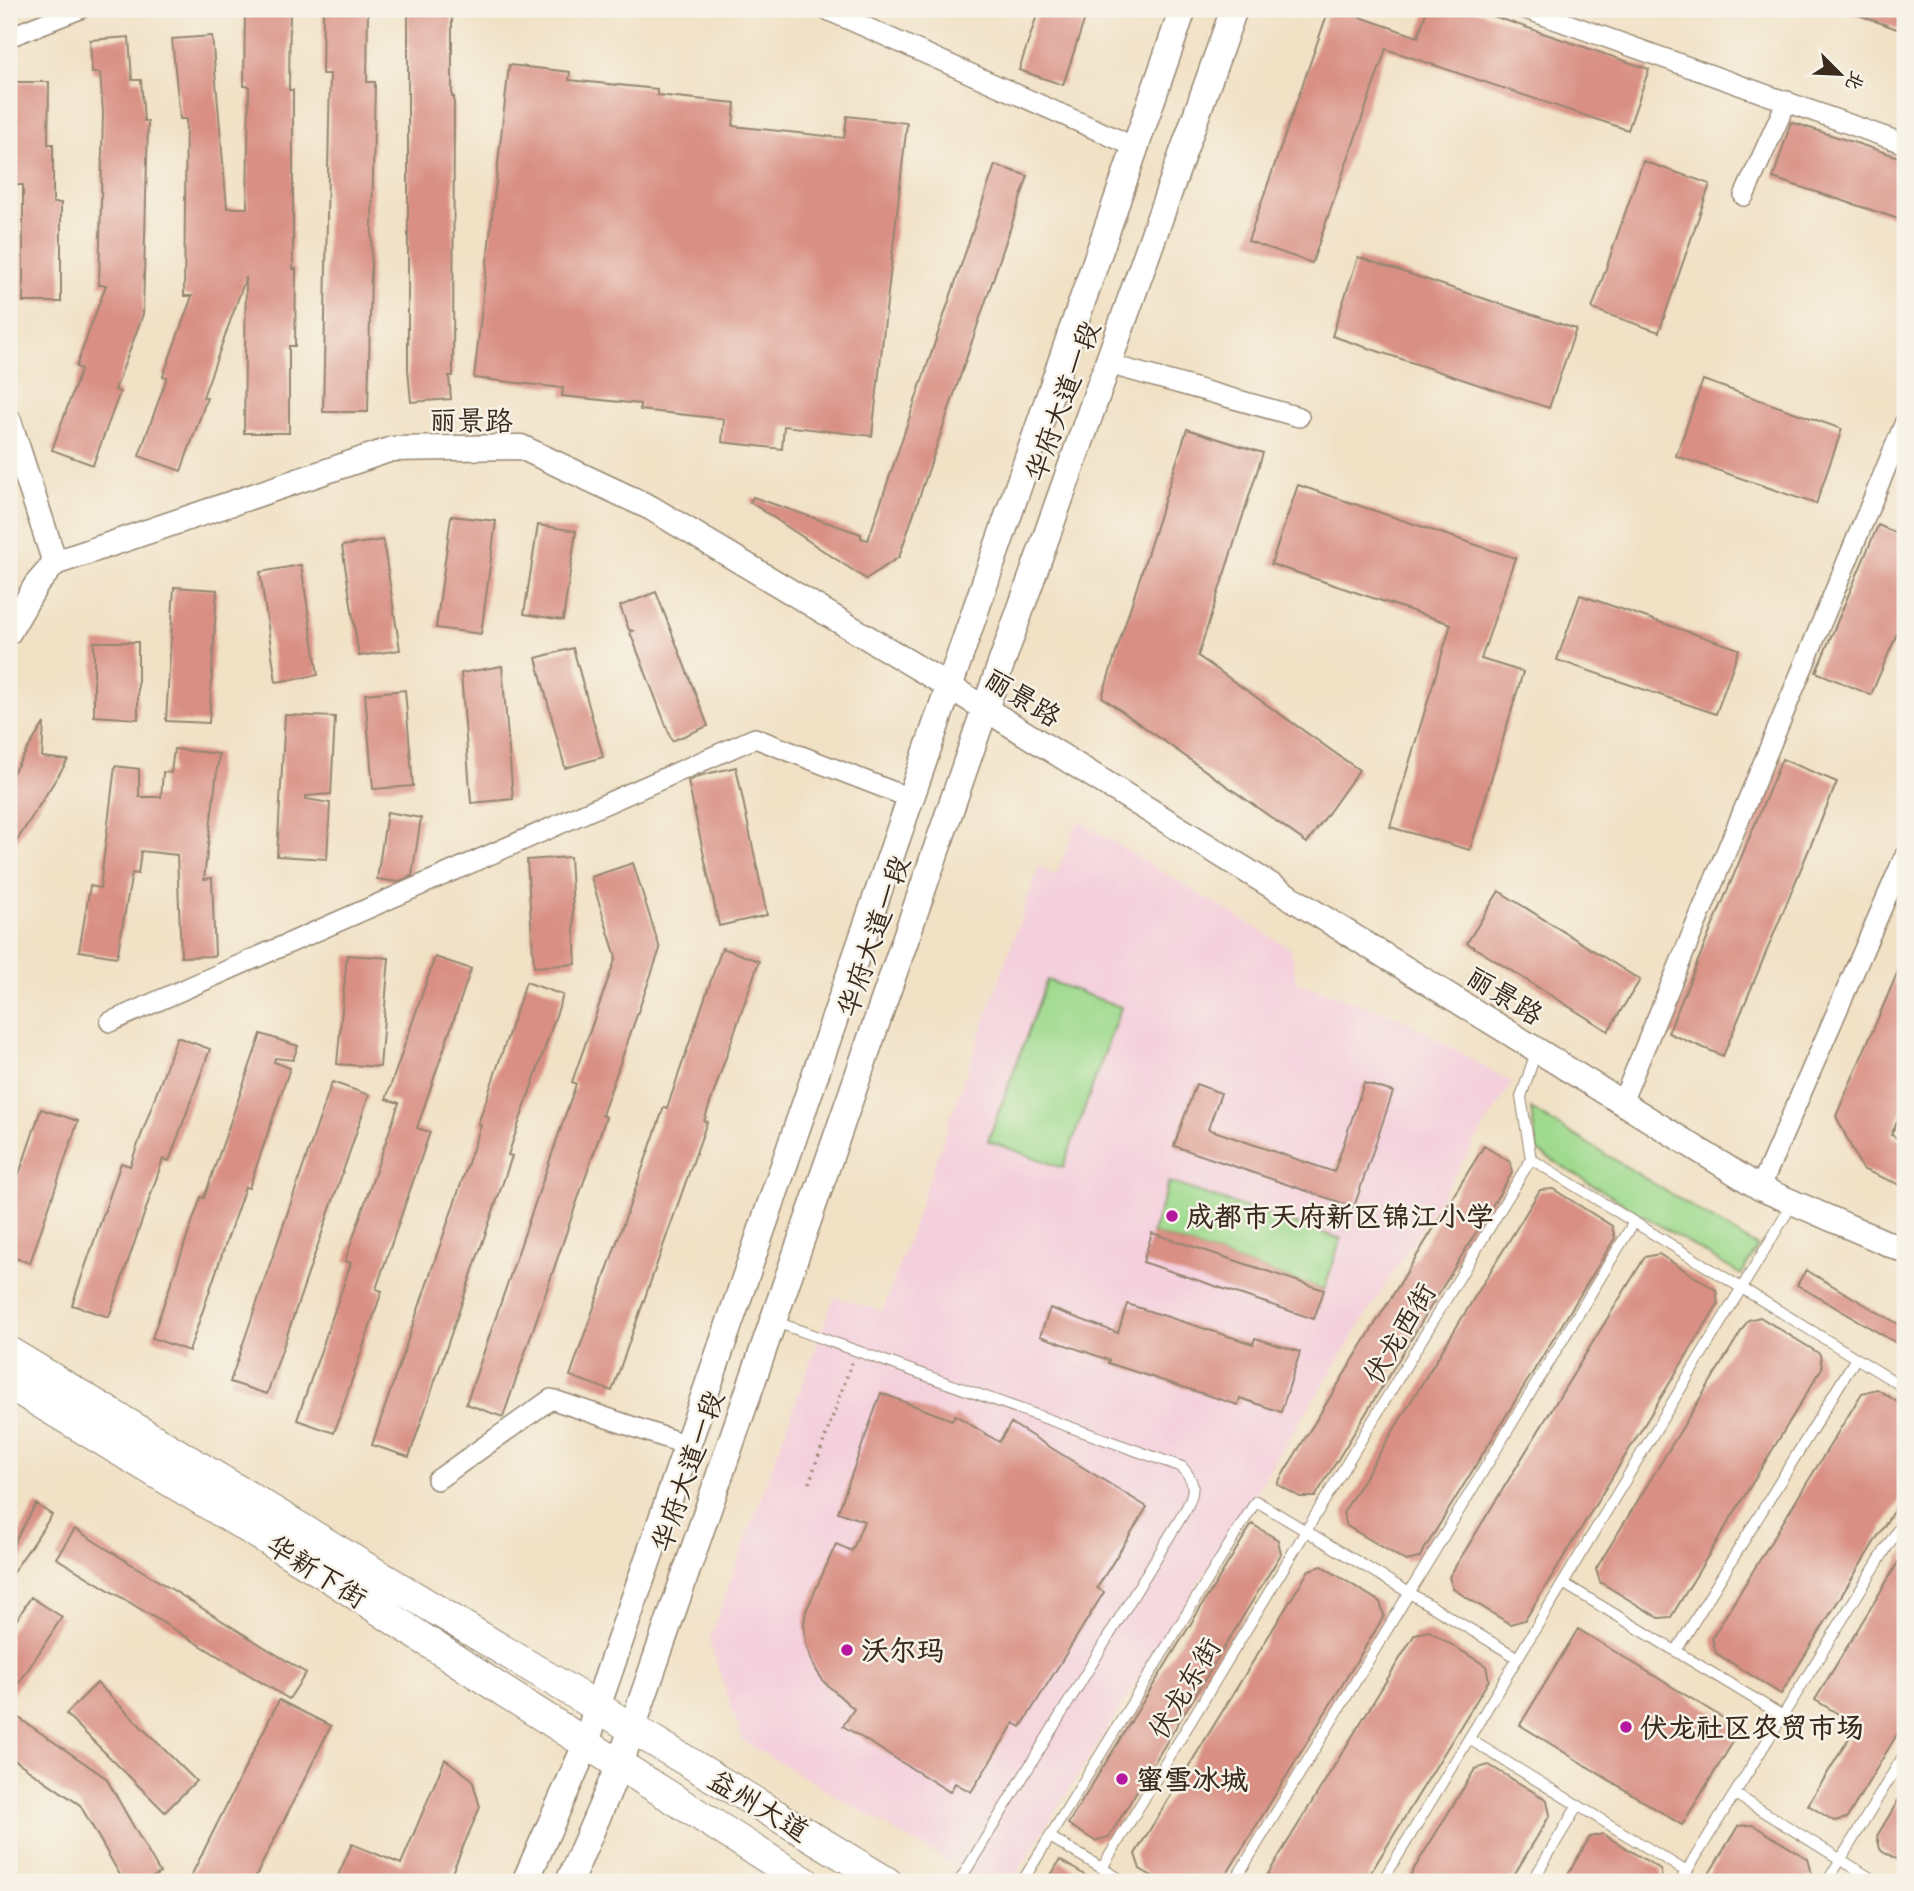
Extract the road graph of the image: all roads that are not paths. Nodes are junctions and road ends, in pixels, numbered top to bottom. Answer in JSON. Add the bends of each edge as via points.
{"nodes":[{"id":1,"x":80,"y":9,"type":"edge"},
{"id":2,"x":825,"y":9,"type":"edge"},
{"id":3,"x":1183,"y":9,"type":"edge"},
{"id":4,"x":1234,"y":9,"type":"edge"},
{"id":5,"x":1526,"y":9,"type":"edge"},
{"id":6,"x":9,"y":37,"type":"edge"},
{"id":7,"x":1787,"y":101,"type":"junction"},
{"id":8,"x":1905,"y":144,"type":"edge"},
{"id":9,"x":1135,"y":147,"type":"junction"},
{"id":10,"x":1744,"y":196,"type":"dead end"},
{"id":11,"x":1108,"y":364,"type":"junction"},
{"id":12,"x":1299,"y":417,"type":"dead end"},
{"id":13,"x":9,"y":421,"type":"edge"},
{"id":14,"x":1905,"y":422,"type":"edge"},
{"id":15,"x":55,"y":563,"type":"junction"},
{"id":16,"x":9,"y":632,"type":"edge"},
{"id":17,"x":950,"y":687,"type":"junction"},
{"id":18,"x":985,"y":709,"type":"junction"},
{"id":19,"x":910,"y":798,"type":"junction"},
{"id":20,"x":1905,"y":855,"type":"edge"},
{"id":21,"x":1899,"y":887,"type":"edge"},
{"id":22,"x":110,"y":1022,"type":"dead end"},
{"id":23,"x":1537,"y":1050,"type":"junction"},
{"id":24,"x":1622,"y":1102,"type":"junction"},
{"id":25,"x":1531,"y":1158,"type":"junction"},
{"id":26,"x":1760,"y":1188,"type":"junction"},
{"id":27,"x":1793,"y":1202,"type":"junction"},
{"id":28,"x":1634,"y":1222,"type":"junction"},
{"id":29,"x":1905,"y":1251,"type":"edge"},
{"id":30,"x":1742,"y":1287,"type":"junction"},
{"id":31,"x":772,"y":1320,"type":"junction"},
{"id":32,"x":9,"y":1352,"type":"edge"},
{"id":33,"x":1856,"y":1358,"type":"junction"},
{"id":34,"x":9,"y":1384,"type":"edge"},
{"id":35,"x":1905,"y":1388,"type":"edge"},
{"id":36,"x":687,"y":1446,"type":"junction"},
{"id":37,"x":436,"y":1480,"type":"dead end"},
{"id":38,"x":1905,"y":1518,"type":"edge"},
{"id":39,"x":1306,"y":1531,"type":"junction"},
{"id":40,"x":1563,"y":1583,"type":"junction"},
{"id":41,"x":1409,"y":1593,"type":"junction"},
{"id":42,"x":1676,"y":1650,"type":"junction"},
{"id":43,"x":1518,"y":1658,"type":"junction"},
{"id":44,"x":597,"y":1707,"type":"junction"},
{"id":45,"x":1783,"y":1716,"type":"junction"},
{"id":46,"x":631,"y":1727,"type":"junction"},
{"id":47,"x":1469,"y":1739,"type":"junction"},
{"id":48,"x":586,"y":1745,"type":"junction"},
{"id":49,"x":1905,"y":1753,"type":"edge"},
{"id":50,"x":619,"y":1766,"type":"junction"},
{"id":51,"x":1735,"y":1794,"type":"junction"},
{"id":52,"x":1578,"y":1805,"type":"junction"},
{"id":53,"x":1050,"y":1836,"type":"junction"},
{"id":54,"x":1841,"y":1860,"type":"junction"},
{"id":55,"x":1102,"y":1868,"type":"junction"},
{"id":56,"x":1687,"y":1872,"type":"junction"},
{"id":57,"x":525,"y":1882,"type":"edge"},
{"id":58,"x":569,"y":1882,"type":"edge"},
{"id":59,"x":805,"y":1882,"type":"edge"},
{"id":60,"x":887,"y":1882,"type":"edge"},
{"id":61,"x":959,"y":1882,"type":"edge"},
{"id":62,"x":1022,"y":1882,"type":"edge"},
{"id":63,"x":1125,"y":1882,"type":"edge"},
{"id":64,"x":1234,"y":1882,"type":"edge"},
{"id":65,"x":1382,"y":1882,"type":"edge"},
{"id":66,"x":1532,"y":1882,"type":"edge"},
{"id":67,"x":1680,"y":1882,"type":"edge"},
{"id":68,"x":1827,"y":1882,"type":"edge"},
{"id":69,"x":1877,"y":1882,"type":"edge"}],
"edges":[{"from":1,"to":6,"type":"street"},
{"from":2,"to":9,"type":"street"},
{"from":3,"to":9,"type":"main road"},
{"from":4,"to":11,"type":"main road","name":"华府大道一段"},
{"from":5,"to":7,"type":"street"},
{"from":7,"to":8,"type":"street"},
{"from":7,"to":10,"type":"street"},
{"from":9,"to":17,"type":"main road"},
{"from":11,"to":12,"type":"street"},
{"from":11,"to":18,"type":"main road","name":"华府大道一段"},
{"from":13,"to":15,"type":"street"},
{"from":14,"to":24,"type":"street"},
{"from":15,"to":16,"type":"street","via":[[36,584]]},
{"from":15,"to":17,"type":"street","name":"丽景路","via":[[392,449],[521,447],[651,508]]},
{"from":17,"to":18,"type":"street","name":"丽景路"},
{"from":17,"to":19,"type":"main road"},
{"from":18,"to":23,"type":"street","name":"丽景路"},
{"from":18,"to":31,"type":"main road","name":"华府大道一段"},
{"from":19,"to":22,"type":"street","via":[[755,738]]},
{"from":19,"to":36,"type":"main road"},
{"from":20,"to":21,"type":"street"},
{"from":21,"to":26,"type":"street"},
{"from":23,"to":24,"type":"street","name":"丽景路"},
{"from":23,"to":25,"type":"lane","via":[[1521,1097]]},
{"from":24,"to":26,"type":"street","name":"丽景路"},
{"from":25,"to":28,"type":"lane"},
{"from":25,"to":39,"type":"lane","name":"伏龙西街"},
{"from":26,"to":27,"type":"street","name":"丽景路"},
{"from":27,"to":29,"type":"street","name":"丽景路"},
{"from":27,"to":30,"type":"lane"},
{"from":28,"to":30,"type":"lane"},
{"from":28,"to":41,"type":"lane"},
{"from":30,"to":33,"type":"lane"},
{"from":30,"to":40,"type":"lane"},
{"from":31,"to":46,"type":"main road","name":"华府大道一段"},
{"from":31,"to":61,"type":"lane","via":[[1182,1467],[1191,1476],[1193,1487],[1186,1509]]},
{"from":32,"to":44,"type":"main road","name":"益州大道"},
{"from":33,"to":35,"type":"lane"},
{"from":33,"to":42,"type":"lane"},
{"from":34,"to":48,"type":"main road","name":"华新下街","via":[[329,1577]]},
{"from":36,"to":37,"type":"street","via":[[551,1399]]},
{"from":36,"to":44,"type":"main road"},
{"from":38,"to":45,"type":"lane"},
{"from":39,"to":41,"type":"lane"},
{"from":39,"to":53,"type":"lane","via":[[1256,1501]]},
{"from":39,"to":55,"type":"lane","name":"伏龙东街"},
{"from":40,"to":42,"type":"lane"},
{"from":40,"to":43,"type":"lane"},
{"from":41,"to":43,"type":"lane"},
{"from":41,"to":64,"type":"lane"},
{"from":42,"to":45,"type":"lane"},
{"from":43,"to":47,"type":"lane"},
{"from":44,"to":46,"type":"main road","name":"益州大道"},
{"from":44,"to":48,"type":"main road"},
{"from":45,"to":51,"type":"lane"},
{"from":46,"to":50,"type":"main road","name":"华府大道一段"},
{"from":46,"to":60,"type":"main road","name":"益州大道"},
{"from":47,"to":52,"type":"lane"},
{"from":47,"to":65,"type":"lane"},
{"from":48,"to":50,"type":"main road","name":"华新下街"},
{"from":48,"to":57,"type":"main road"},
{"from":49,"to":54,"type":"lane"},
{"from":50,"to":58,"type":"main road","name":"华府大道一段"},
{"from":50,"to":59,"type":"main road","name":"益州大道"},
{"from":51,"to":54,"type":"lane"},
{"from":51,"to":56,"type":"lane"},
{"from":52,"to":56,"type":"lane"},
{"from":52,"to":66,"type":"lane"},
{"from":53,"to":55,"type":"lane"},
{"from":53,"to":62,"type":"lane"},
{"from":54,"to":68,"type":"lane"},
{"from":54,"to":69,"type":"lane"},
{"from":55,"to":63,"type":"lane"},
{"from":56,"to":67,"type":"lane"}]}
